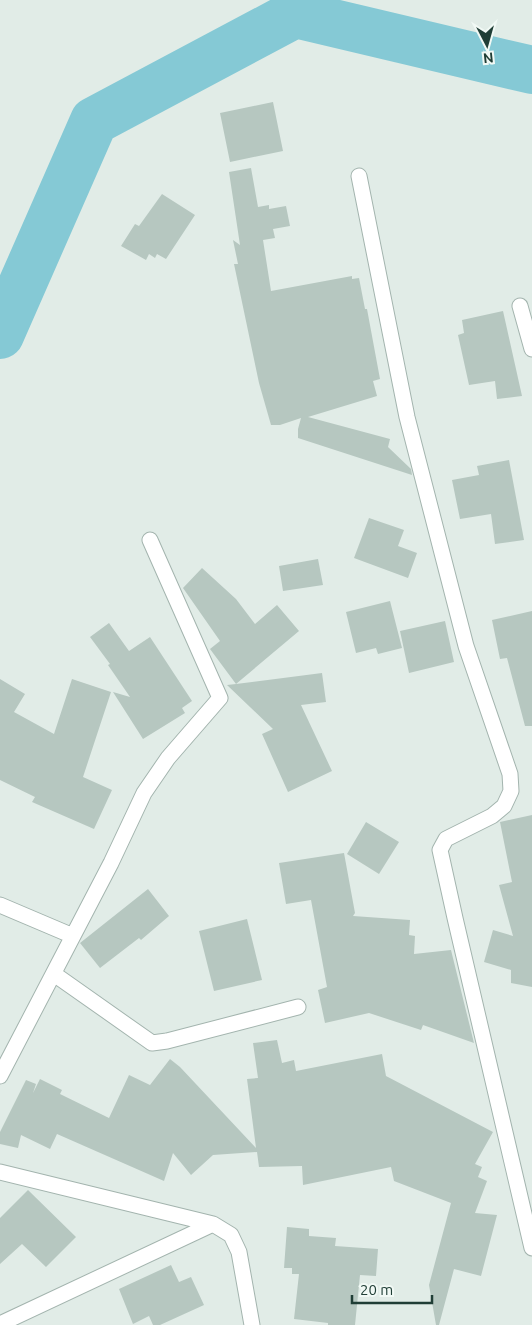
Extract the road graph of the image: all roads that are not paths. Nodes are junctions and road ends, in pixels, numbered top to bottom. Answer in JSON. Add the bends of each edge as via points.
{"nodes":[{"id":1,"x":359,"y":176,"type":"dead end"},
{"id":2,"x":520,"y":306,"type":"dead end"},
{"id":3,"x":532,"y":349,"type":"edge"},
{"id":4,"x":150,"y":540,"type":"dead end"},
{"id":5,"x":0,"y":905,"type":"edge"},
{"id":6,"x":73,"y":936,"type":"junction"},
{"id":7,"x":54,"y":974,"type":"junction"},
{"id":8,"x":298,"y":1007,"type":"dead end"},
{"id":9,"x":0,"y":1076,"type":"edge"},
{"id":10,"x":0,"y":1172,"type":"edge"},
{"id":11,"x":213,"y":1224,"type":"junction"},
{"id":12,"x":532,"y":1248,"type":"edge"},
{"id":13,"x":0,"y":1324,"type":"edge"},
{"id":14,"x":252,"y":1325,"type":"edge"}],
"edges":[{"from":1,"to":12,"type":"street","via":[[407,418],[466,646],[510,774],[511,791],[504,806],[492,816],[446,838],[440,850]]},
{"from":2,"to":3,"type":"street"},
{"from":4,"to":6,"type":"street","via":[[220,698],[168,758],[144,793]]},
{"from":5,"to":6,"type":"street"},
{"from":6,"to":7,"type":"street"},
{"from":7,"to":8,"type":"street","via":[[152,1043]]},
{"from":7,"to":9,"type":"street"},
{"from":10,"to":11,"type":"street"},
{"from":11,"to":13,"type":"street"},
{"from":11,"to":14,"type":"street","via":[[231,1235],[239,1252]]}]}
